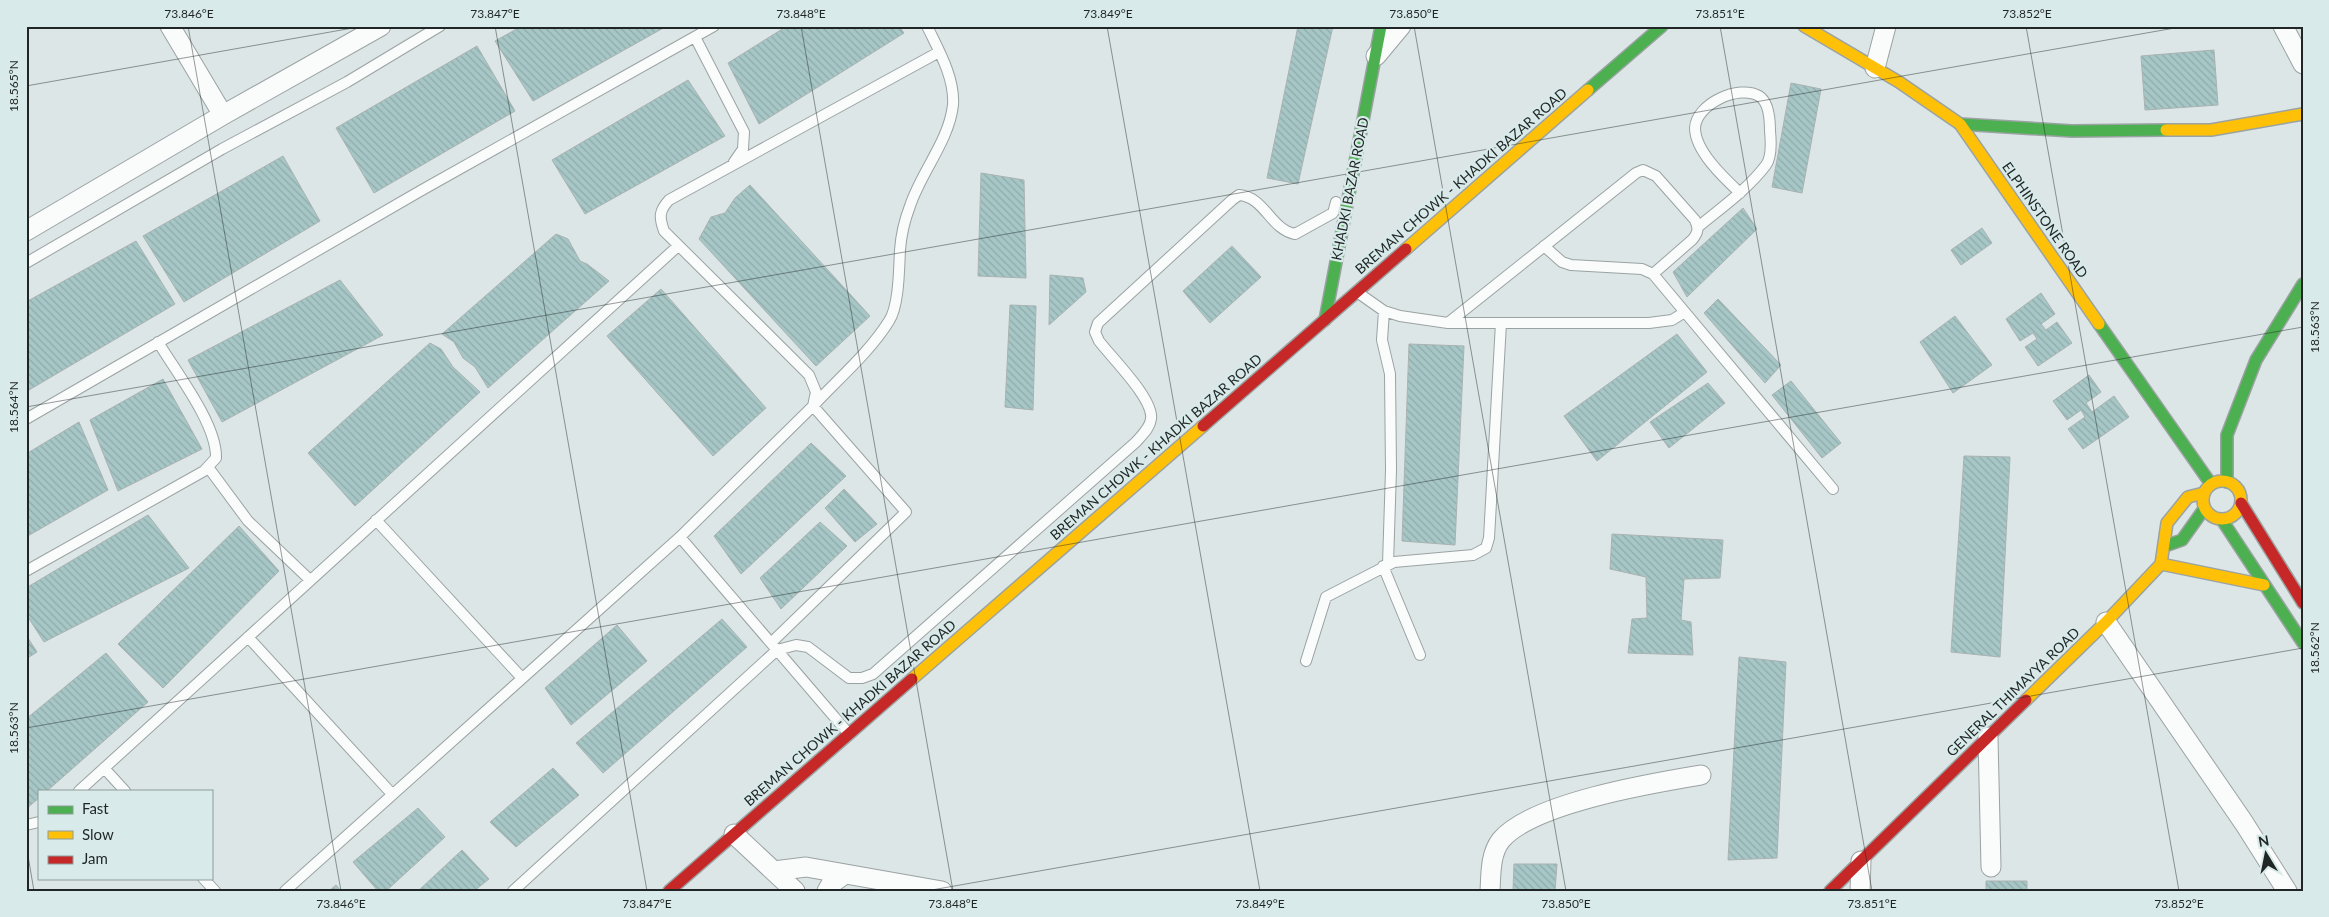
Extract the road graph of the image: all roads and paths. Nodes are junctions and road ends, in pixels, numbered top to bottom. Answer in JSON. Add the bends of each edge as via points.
{"nodes":[{"id":1,"x":170,"y":26,"type":"edge"},
{"id":2,"x":381,"y":26,"type":"edge"},
{"id":3,"x":440,"y":26,"type":"edge"},
{"id":4,"x":714,"y":26,"type":"edge"},
{"id":5,"x":926,"y":26,"type":"edge"},
{"id":6,"x":1381,"y":26,"type":"edge"},
{"id":7,"x":1401,"y":26,"type":"edge"},
{"id":8,"x":1662,"y":26,"type":"edge"},
{"id":9,"x":1804,"y":26,"type":"edge"},
{"id":10,"x":1886,"y":26,"type":"edge"},
{"id":11,"x":2283,"y":26,"type":"edge"},
{"id":12,"x":694,"y":37,"type":"junction"},
{"id":13,"x":939,"y":52,"type":"junction"},
{"id":14,"x":1374,"y":58,"type":"junction"},
{"id":15,"x":2303,"y":64,"type":"edge"},
{"id":16,"x":1875,"y":68,"type":"junction"},
{"id":17,"x":2303,"y":114,"type":"edge"},
{"id":18,"x":223,"y":115,"type":"junction"},
{"id":19,"x":1960,"y":124,"type":"junction"},
{"id":20,"x":732,"y":164,"type":"junction"},
{"id":21,"x":1338,"y":192,"type":"dead end"},
{"id":22,"x":1740,"y":193,"type":"junction"},
{"id":23,"x":1698,"y":227,"type":"junction"},
{"id":24,"x":26,"y":231,"type":"edge"},
{"id":25,"x":678,"y":246,"type":"junction"},
{"id":26,"x":1544,"y":246,"type":"junction"},
{"id":27,"x":26,"y":264,"type":"edge"},
{"id":28,"x":1653,"y":274,"type":"junction"},
{"id":29,"x":2303,"y":284,"type":"edge"},
{"id":30,"x":1357,"y":292,"type":"junction"},
{"id":31,"x":1384,"y":311,"type":"junction"},
{"id":32,"x":1685,"y":312,"type":"junction"},
{"id":33,"x":1325,"y":320,"type":"junction"},
{"id":34,"x":1448,"y":323,"type":"junction"},
{"id":35,"x":1501,"y":323,"type":"junction"},
{"id":36,"x":158,"y":342,"type":"junction"},
{"id":37,"x":813,"y":406,"type":"junction"},
{"id":38,"x":26,"y":419,"type":"edge"},
{"id":39,"x":208,"y":467,"type":"junction"},
{"id":40,"x":2227,"y":482,"type":"junction"},
{"id":41,"x":1833,"y":489,"type":"dead end"},
{"id":42,"x":2207,"y":489,"type":"junction"},
{"id":43,"x":2241,"y":503,"type":"junction"},
{"id":44,"x":2204,"y":509,"type":"junction"},
{"id":45,"x":376,"y":520,"type":"junction"},
{"id":46,"x":2222,"y":520,"type":"junction"},
{"id":47,"x":680,"y":538,"type":"junction"},
{"id":48,"x":2165,"y":546,"type":"junction"},
{"id":49,"x":2161,"y":564,"type":"junction"},
{"id":50,"x":1385,"y":565,"type":"junction"},
{"id":51,"x":26,"y":571,"type":"edge"},
{"id":52,"x":310,"y":580,"type":"junction"},
{"id":53,"x":2264,"y":585,"type":"junction"},
{"id":54,"x":2303,"y":603,"type":"edge"},
{"id":55,"x":2106,"y":622,"type":"junction"},
{"id":56,"x":248,"y":636,"type":"junction"},
{"id":57,"x":2303,"y":643,"type":"edge"},
{"id":58,"x":774,"y":647,"type":"junction"},
{"id":59,"x":1420,"y":655,"type":"dead end"},
{"id":60,"x":1306,"y":661,"type":"dead end"},
{"id":61,"x":522,"y":678,"type":"junction"},
{"id":62,"x":849,"y":734,"type":"junction"},
{"id":63,"x":1988,"y":737,"type":"junction"},
{"id":64,"x":104,"y":768,"type":"junction"},
{"id":65,"x":1701,"y":775,"type":"dead end"},
{"id":66,"x":80,"y":790,"type":"edge"},
{"id":67,"x":124,"y":790,"type":"edge"},
{"id":68,"x":392,"y":794,"type":"junction"},
{"id":69,"x":734,"y":834,"type":"junction"},
{"id":70,"x":1861,"y":861,"type":"junction"},
{"id":71,"x":1991,"y":867,"type":"dead end"},
{"id":72,"x":774,"y":871,"type":"junction"},
{"id":73,"x":845,"y":874,"type":"junction"},
{"id":74,"x":205,"y":880,"type":"edge"},
{"id":75,"x":215,"y":891,"type":"edge"},
{"id":76,"x":285,"y":891,"type":"edge"},
{"id":77,"x":513,"y":891,"type":"edge"},
{"id":78,"x":669,"y":891,"type":"edge"},
{"id":79,"x":795,"y":891,"type":"edge"},
{"id":80,"x":827,"y":891,"type":"edge"},
{"id":81,"x":942,"y":891,"type":"edge"},
{"id":82,"x":1490,"y":891,"type":"edge"},
{"id":83,"x":1830,"y":891,"type":"edge"},
{"id":84,"x":1860,"y":891,"type":"edge"},
{"id":85,"x":2286,"y":891,"type":"edge"}],
"edges":[{"from":1,"to":18,"type":"street"},
{"from":2,"to":18,"type":"street"},
{"from":3,"to":27,"type":"lane"},
{"from":4,"to":12,"type":"lane"},
{"from":5,"to":13,"type":"lane"},
{"from":6,"to":14,"type":"main road","name":"KHADKI BAZAR ROAD"},
{"from":7,"to":14,"type":"street","name":"KHADKI BAZAR ROAD"},
{"from":8,"to":30,"type":"main road","name":"BREMAN CHOWK - KHADKI BAZAR ROAD"},
{"from":9,"to":16,"type":"main road","name":"ELPHINSTONE ROAD"},
{"from":10,"to":16,"type":"street"},
{"from":11,"to":15,"type":"street"},
{"from":12,"to":20,"type":"lane","via":[[744,132],[743,149]]},
{"from":12,"to":36,"type":"lane"},
{"from":13,"to":20,"type":"lane"},
{"from":13,"to":37,"type":"lane","via":[[953,90],[953,105],[946,131],[909,206],[891,320]]},
{"from":14,"to":33,"type":"main road","name":"KHADKI BAZAR ROAD"},
{"from":16,"to":19,"type":"main road","name":"ELPHINSTONE ROAD"},
{"from":17,"to":19,"type":"main road","via":[[2211,130],[2072,131]]},
{"from":18,"to":24,"type":"street"},
{"from":19,"to":42,"type":"main road","name":"ELPHINSTONE ROAD"},
{"from":20,"to":25,"type":"lane","via":[[669,200],[662,208],[659,219],[664,231]]},
{"from":21,"to":58,"type":"lane","via":[[1334,212],[1295,234],[1277,226],[1258,202],[1249,196],[1239,195],[1104,316],[1095,332],[1150,407],[1147,430],[873,674],[849,678],[808,647]]},
{"from":22,"to":22,"type":"lane","via":[[1767,163],[1771,144],[1766,105],[1760,96],[1745,92],[1722,96],[1704,110],[1695,126],[1698,142],[1717,171]]},
{"from":22,"to":23,"type":"lane"},
{"from":23,"to":26,"type":"lane","via":[[1656,176],[1643,170]]},
{"from":23,"to":28,"type":"lane","via":[[1698,234]]},
{"from":25,"to":37,"type":"lane","via":[[809,375],[816,392]]},
{"from":25,"to":45,"type":"lane"},
{"from":26,"to":28,"type":"lane","via":[[1562,262],[1571,265],[1642,269]]},
{"from":26,"to":34,"type":"lane"},
{"from":28,"to":32,"type":"lane"},
{"from":29,"to":40,"type":"main road","via":[[2256,360],[2227,435]]},
{"from":30,"to":31,"type":"lane"},
{"from":30,"to":33,"type":"main road","name":"BREMAN CHOWK - KHADKI BAZAR ROAD"},
{"from":31,"to":34,"type":"lane"},
{"from":31,"to":50,"type":"lane","via":[[1382,340],[1390,374],[1391,470]]},
{"from":32,"to":35,"type":"lane","via":[[1672,320],[1648,323]]},
{"from":32,"to":41,"type":"lane"},
{"from":33,"to":62,"type":"main road","name":"BREMAN CHOWK - KHADKI BAZAR ROAD"},
{"from":34,"to":35,"type":"lane"},
{"from":35,"to":50,"type":"lane","via":[[1486,548],[1473,555]]},
{"from":36,"to":38,"type":"lane"},
{"from":36,"to":39,"type":"lane","via":[[211,429],[216,458]]},
{"from":37,"to":47,"type":"lane"},
{"from":37,"to":58,"type":"lane","via":[[906,512]]},
{"from":39,"to":51,"type":"lane"},
{"from":39,"to":52,"type":"lane","via":[[248,521]]},
{"from":40,"to":42,"type":"main road"},
{"from":40,"to":43,"type":"main road","via":[[2240,492]]},
{"from":42,"to":44,"type":"main road"},
{"from":42,"to":48,"type":"main road","via":[[2188,497],[2167,523]]},
{"from":43,"to":46,"type":"main road","via":[[2237,513]]},
{"from":43,"to":54,"type":"main road"},
{"from":44,"to":46,"type":"main road","via":[[2212,517]]},
{"from":44,"to":48,"type":"main road","via":[[2182,540]]},
{"from":45,"to":52,"type":"lane"},
{"from":45,"to":61,"type":"lane"},
{"from":46,"to":53,"type":"main road"},
{"from":47,"to":58,"type":"lane"},
{"from":47,"to":61,"type":"lane"},
{"from":48,"to":49,"type":"main road"},
{"from":49,"to":53,"type":"main road"},
{"from":49,"to":55,"type":"main road","name":"GENERAL THIMAYYA ROAD"},
{"from":50,"to":59,"type":"lane"},
{"from":50,"to":60,"type":"lane","via":[[1326,597]]},
{"from":52,"to":56,"type":"lane"},
{"from":53,"to":57,"type":"main road"},
{"from":55,"to":63,"type":"main road","name":"GENERAL THIMAYYA ROAD"},
{"from":55,"to":85,"type":"street","via":[[2244,823]]},
{"from":56,"to":64,"type":"lane"},
{"from":56,"to":68,"type":"lane"},
{"from":58,"to":62,"type":"lane"},
{"from":58,"to":77,"type":"lane"},
{"from":61,"to":68,"type":"lane"},
{"from":62,"to":69,"type":"main road","name":"BREMAN CHOWK - KHADKI BAZAR ROAD"},
{"from":63,"to":70,"type":"main road","name":"GENERAL THIMAYYA ROAD"},
{"from":63,"to":71,"type":"street"},
{"from":64,"to":66,"type":"lane"},
{"from":64,"to":67,"type":"lane"},
{"from":65,"to":82,"type":"street","via":[[1632,786],[1541,815],[1513,828],[1500,841],[1491,862]]},
{"from":68,"to":76,"type":"lane"},
{"from":69,"to":72,"type":"street"},
{"from":69,"to":78,"type":"main road","name":"BREMAN CHOWK - KHADKI BAZAR ROAD"},
{"from":70,"to":83,"type":"main road","name":"GENERAL THIMAYYA ROAD"},
{"from":70,"to":84,"type":"street"},
{"from":72,"to":73,"type":"street","via":[[806,866]]},
{"from":72,"to":79,"type":"street"},
{"from":73,"to":80,"type":"street"},
{"from":73,"to":81,"type":"street"},
{"from":74,"to":75,"type":"lane"}]}
